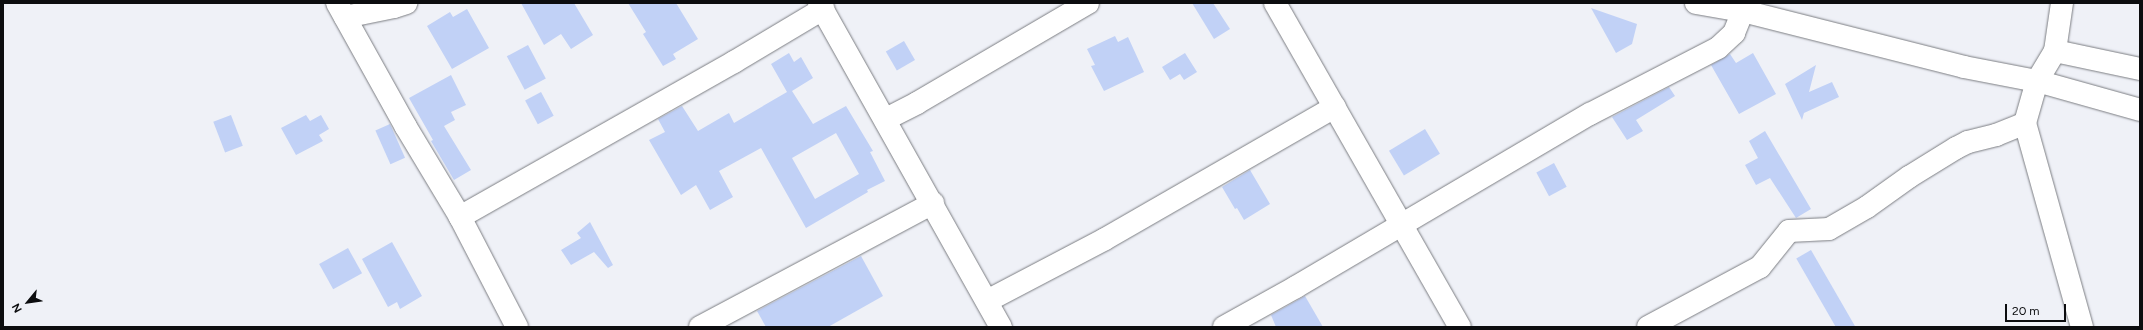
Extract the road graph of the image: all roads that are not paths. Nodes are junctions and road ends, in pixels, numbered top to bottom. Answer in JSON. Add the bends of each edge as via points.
{"nodes":[{"id":1,"x":406,"y":3,"type":"edge"},
{"id":2,"x":1088,"y":3,"type":"edge"},
{"id":3,"x":1275,"y":3,"type":"edge"},
{"id":4,"x":1696,"y":3,"type":"edge"},
{"id":5,"x":2062,"y":3,"type":"edge"},
{"id":6,"x":821,"y":6,"type":"edge"},
{"id":7,"x":341,"y":10,"type":"edge"},
{"id":8,"x":1743,"y":11,"type":"junction"},
{"id":9,"x":1776,"y":11,"type":"edge"},
{"id":10,"x":2055,"y":51,"type":"junction"},
{"id":11,"x":2140,"y":69,"type":"edge"},
{"id":12,"x":2037,"y":81,"type":"junction"},
{"id":13,"x":1335,"y":107,"type":"junction"},
{"id":14,"x":2140,"y":110,"type":"edge"},
{"id":15,"x":886,"y":119,"type":"junction"},
{"id":16,"x":2024,"y":123,"type":"junction"},
{"id":17,"x":932,"y":203,"type":"junction"},
{"id":18,"x":460,"y":217,"type":"junction"},
{"id":19,"x":1401,"y":225,"type":"junction"},
{"id":20,"x":987,"y":301,"type":"junction"},
{"id":21,"x":517,"y":327,"type":"edge"},
{"id":22,"x":700,"y":327,"type":"edge"},
{"id":23,"x":1001,"y":327,"type":"edge"},
{"id":24,"x":1224,"y":327,"type":"edge"},
{"id":25,"x":1460,"y":327,"type":"edge"},
{"id":26,"x":1648,"y":327,"type":"edge"},
{"id":27,"x":2082,"y":327,"type":"edge"}],
"edges":[{"from":1,"to":7,"type":"street","via":[[394,7]]},
{"from":2,"to":15,"type":"street"},
{"from":3,"to":13,"type":"street"},
{"from":4,"to":8,"type":"street"},
{"from":5,"to":10,"type":"street"},
{"from":6,"to":15,"type":"street"},
{"from":6,"to":18,"type":"street","via":[[721,70]]},
{"from":7,"to":18,"type":"street"},
{"from":8,"to":9,"type":"street"},
{"from":8,"to":19,"type":"street","via":[[1734,33],[1718,48],[1590,114]]},
{"from":9,"to":12,"type":"street","via":[[1964,67]]},
{"from":10,"to":11,"type":"street"},
{"from":10,"to":12,"type":"street"},
{"from":12,"to":14,"type":"street"},
{"from":12,"to":16,"type":"street"},
{"from":13,"to":19,"type":"street"},
{"from":13,"to":20,"type":"street","via":[[1105,239]]},
{"from":15,"to":17,"type":"street"},
{"from":16,"to":26,"type":"street","via":[[1956,148],[1909,177],[1867,208],[1829,229],[1789,231],[1760,267]]},
{"from":16,"to":27,"type":"street"},
{"from":17,"to":20,"type":"street"},
{"from":17,"to":22,"type":"street"},
{"from":18,"to":21,"type":"street"},
{"from":19,"to":24,"type":"street"},
{"from":19,"to":25,"type":"street"},
{"from":20,"to":23,"type":"street"}]}
